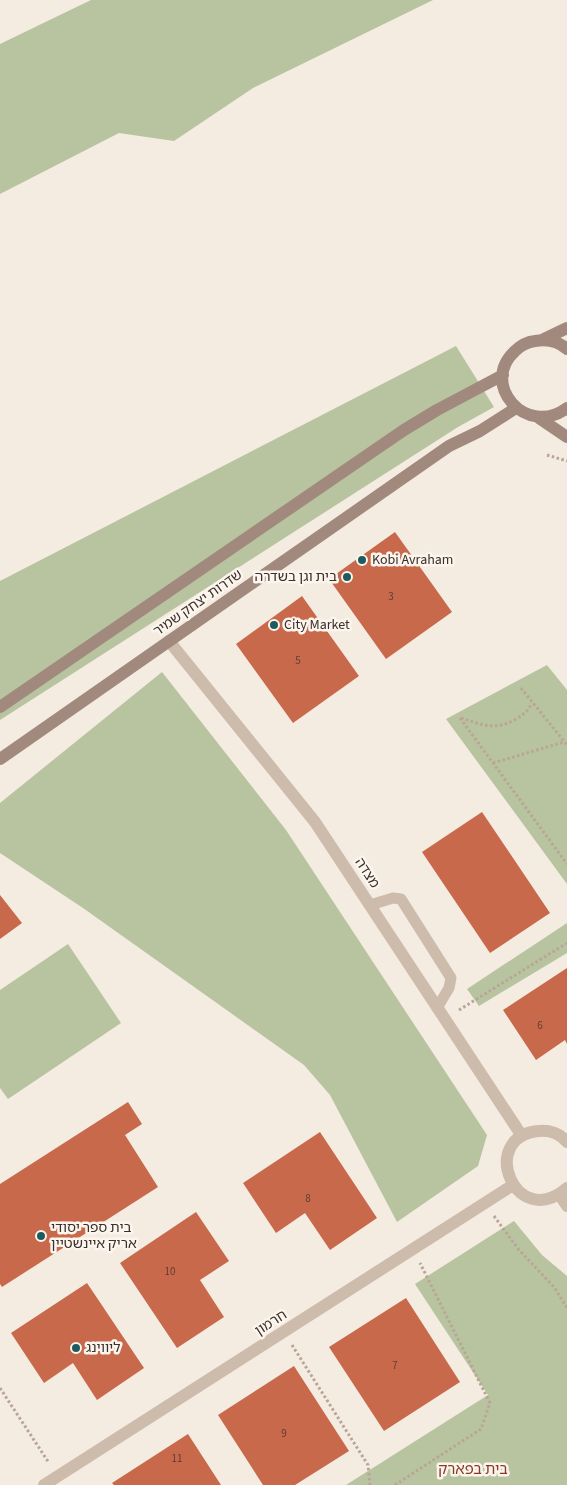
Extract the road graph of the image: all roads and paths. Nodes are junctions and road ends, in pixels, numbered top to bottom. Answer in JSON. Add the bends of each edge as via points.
{"nodes":[{"id":1,"x":567,"y":328,"type":"edge"},
{"id":2,"x":542,"y":340,"type":"junction"},
{"id":3,"x":567,"y":349,"type":"edge"},
{"id":4,"x":503,"y":375,"type":"junction"},
{"id":5,"x":516,"y":408,"type":"junction"},
{"id":6,"x":567,"y":408,"type":"edge"},
{"id":7,"x":539,"y":418,"type":"junction"},
{"id":8,"x":567,"y":437,"type":"edge"},
{"id":9,"x":547,"y":455,"type":"dead end"},
{"id":10,"x":567,"y":462,"type":"edge"},
{"id":11,"x":169,"y":641,"type":"junction"},
{"id":12,"x":521,"y":688,"type":"dead end"},
{"id":13,"x":532,"y":702,"type":"junction"},
{"id":14,"x":0,"y":707,"type":"edge"},
{"id":15,"x":566,"y":743,"type":"edge"},
{"id":16,"x":0,"y":759,"type":"edge"},
{"id":17,"x":494,"y":764,"type":"junction"},
{"id":18,"x":567,"y":864,"type":"edge"},
{"id":19,"x":370,"y":906,"type":"junction"},
{"id":20,"x":567,"y":943,"type":"edge"},
{"id":21,"x":437,"y":1008,"type":"junction"},
{"id":22,"x":444,"y":1019,"type":"junction"},
{"id":23,"x":522,"y":1136,"type":"junction"},
{"id":24,"x":567,"y":1142,"type":"edge"},
{"id":25,"x":513,"y":1185,"type":"junction"},
{"id":26,"x":563,"y":1191,"type":"edge"},
{"id":27,"x":485,"y":1204,"type":"junction"},
{"id":28,"x":567,"y":1206,"type":"edge"},
{"id":29,"x":413,"y":1249,"type":"junction"},
{"id":30,"x":567,"y":1308,"type":"edge"},
{"id":31,"x":284,"y":1332,"type":"junction"},
{"id":32,"x":0,"y":1388,"type":"edge"},
{"id":33,"x":57,"y":1477,"type":"junction"},
{"id":34,"x":44,"y":1485,"type":"edge"},
{"id":35,"x":370,"y":1485,"type":"edge"},
{"id":36,"x":395,"y":1485,"type":"edge"}],
"edges":[{"from":1,"to":2,"type":"street"},
{"from":2,"to":3,"type":"street"},
{"from":2,"to":4,"type":"street","via":[[520,346],[506,364]]},
{"from":4,"to":5,"type":"street","via":[[508,399]]},
{"from":4,"to":14,"type":"street","name":"שדרות יצחק שמיר","via":[[404,430]]},
{"from":5,"to":7,"type":"street"},
{"from":5,"to":11,"type":"street","name":"שדרות יצחק שמיר","via":[[449,446]]},
{"from":6,"to":7,"type":"street","via":[[550,417]]},
{"from":7,"to":8,"type":"street"},
{"from":9,"to":10,"type":"path"},
{"from":11,"to":16,"type":"street","name":"שדרות יצחק שמיר"},
{"from":11,"to":19,"type":"street","name":"מצדה","via":[[315,822]]},
{"from":12,"to":13,"type":"path"},
{"from":13,"to":15,"type":"path"},
{"from":13,"to":17,"type":"path","via":[[527,712],[504,726],[484,726],[460,718]]},
{"from":15,"to":17,"type":"path"},
{"from":17,"to":18,"type":"path"},
{"from":19,"to":21,"type":"street","name":"מצדה"},
{"from":19,"to":21,"type":"lane","via":[[401,898],[450,978]]},
{"from":20,"to":22,"type":"path"},
{"from":21,"to":22,"type":"street","name":"מצדה"},
{"from":22,"to":23,"type":"street","name":"מצדה"},
{"from":23,"to":24,"type":"street","via":[[544,1130],[555,1132]]},
{"from":23,"to":25,"type":"street","via":[[508,1153],[506,1164]]},
{"from":25,"to":26,"type":"street","via":[[520,1193],[540,1200]]},
{"from":25,"to":27,"type":"street","name":"חרמון"},
{"from":26,"to":28,"type":"street"},
{"from":27,"to":29,"type":"street","name":"חרמון"},
{"from":27,"to":30,"type":"path","via":[[519,1250],[554,1287]]},
{"from":29,"to":31,"type":"street","name":"חרמון"},
{"from":29,"to":36,"type":"path","via":[[490,1403],[480,1429]]},
{"from":31,"to":33,"type":"street","name":"חרמון"},
{"from":31,"to":35,"type":"path","via":[[368,1465]]},
{"from":32,"to":33,"type":"path"},
{"from":33,"to":34,"type":"street","name":"חרמון"}]}
